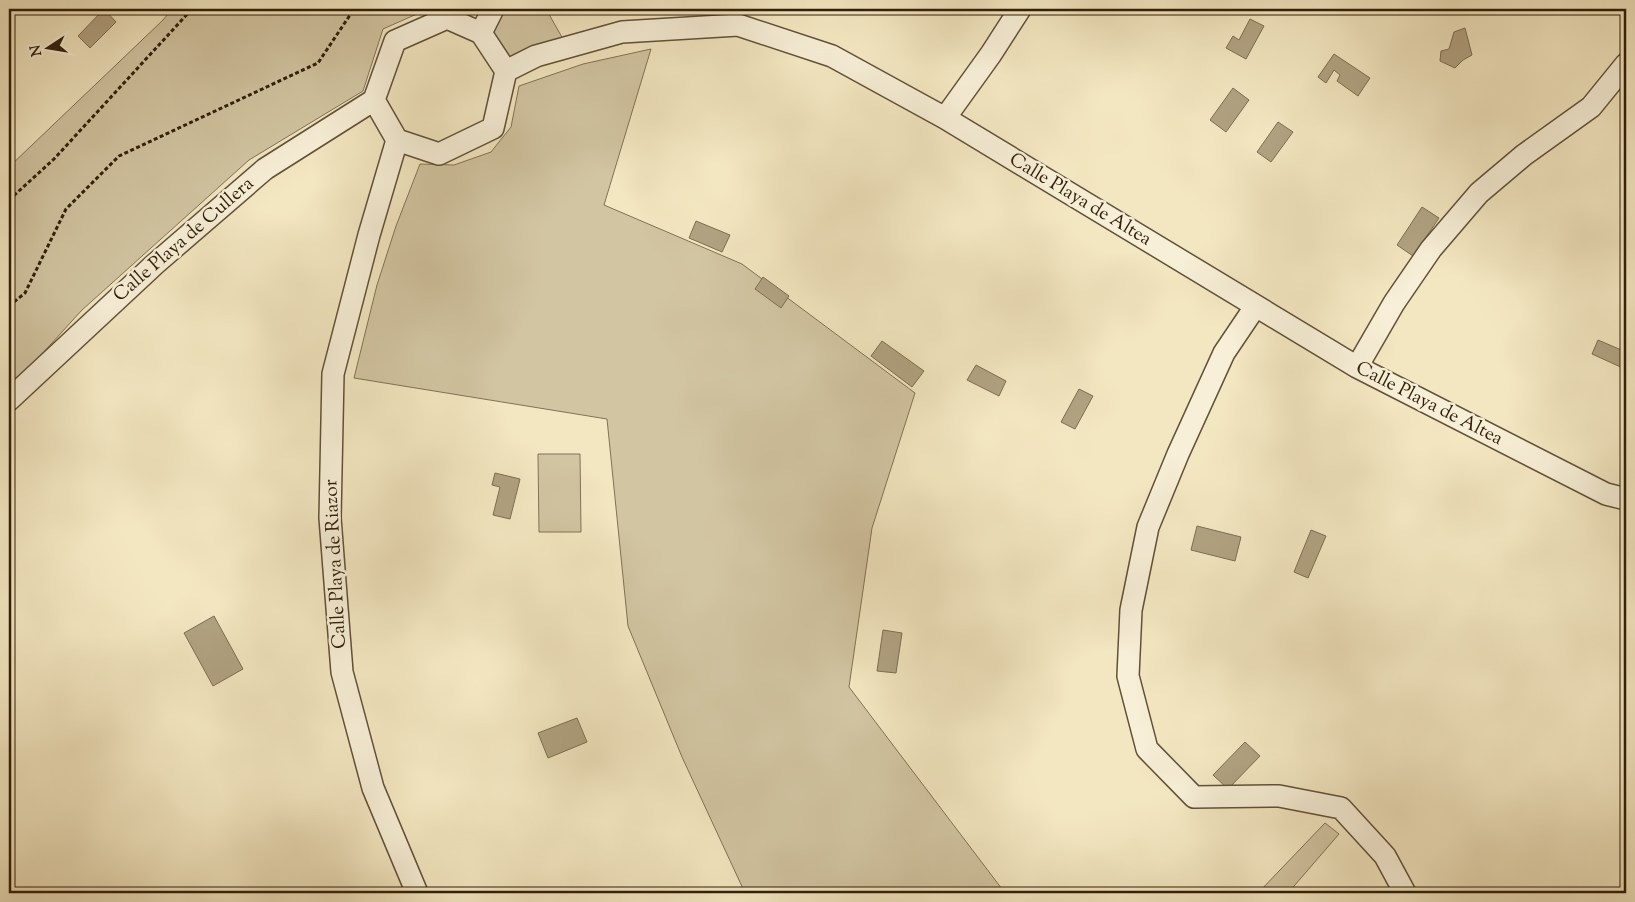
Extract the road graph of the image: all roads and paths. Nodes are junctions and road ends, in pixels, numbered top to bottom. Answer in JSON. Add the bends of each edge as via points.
{"nodes":[{"id":1,"x":192,"y":9,"type":"edge"},
{"id":2,"x":354,"y":9,"type":"edge"},
{"id":3,"x":493,"y":9,"type":"edge"},
{"id":4,"x":1020,"y":9,"type":"edge"},
{"id":5,"x":449,"y":13,"type":"edge"},
{"id":6,"x":481,"y":33,"type":"junction"},
{"id":7,"x":1626,"y":64,"type":"edge"},
{"id":8,"x":506,"y":71,"type":"junction"},
{"id":9,"x":374,"y":100,"type":"junction"},
{"id":10,"x":945,"y":118,"type":"junction"},
{"id":11,"x":397,"y":140,"type":"junction"},
{"id":12,"x":9,"y":200,"type":"edge"},
{"id":13,"x":9,"y":306,"type":"edge"},
{"id":14,"x":1255,"y":307,"type":"junction"},
{"id":15,"x":1357,"y":368,"type":"junction"},
{"id":16,"x":9,"y":400,"type":"edge"},
{"id":17,"x":1626,"y":498,"type":"edge"},
{"id":18,"x":416,"y":893,"type":"edge"},
{"id":19,"x":1405,"y":893,"type":"edge"}],
"edges":[{"from":1,"to":12,"type":"path","via":[[54,159]]},
{"from":2,"to":13,"type":"path","via":[[318,63],[119,156],[66,209],[25,293]]},
{"from":3,"to":6,"type":"street"},
{"from":4,"to":10,"type":"street"},
{"from":5,"to":6,"type":"street"},
{"from":5,"to":9,"type":"street","via":[[396,40]]},
{"from":6,"to":8,"type":"street"},
{"from":7,"to":15,"type":"street","via":[[1591,107],[1524,155],[1479,194],[1425,257]]},
{"from":8,"to":10,"type":"street","name":"Calle Playa de Altea","via":[[536,56],[622,32],[738,25],[832,56]]},
{"from":8,"to":11,"type":"street","via":[[493,128],[439,154]]},
{"from":9,"to":11,"type":"street"},
{"from":9,"to":16,"type":"street","name":"Calle Playa de Cullera","via":[[265,169],[155,264]]},
{"from":10,"to":14,"type":"street","name":"Calle Playa de Altea"},
{"from":11,"to":18,"type":"street","name":"Calle Playa de Riazor","via":[[333,374],[330,518],[342,672],[373,788]]},
{"from":14,"to":15,"type":"street","name":"Calle Playa de Altea"},
{"from":14,"to":19,"type":"street","via":[[1224,353],[1148,526],[1131,610],[1128,676],[1144,740],[1147,749],[1194,797],[1279,796],[1341,808],[1385,856]]},
{"from":15,"to":17,"type":"street","name":"Calle Playa de Altea","via":[[1606,494]]}]}
